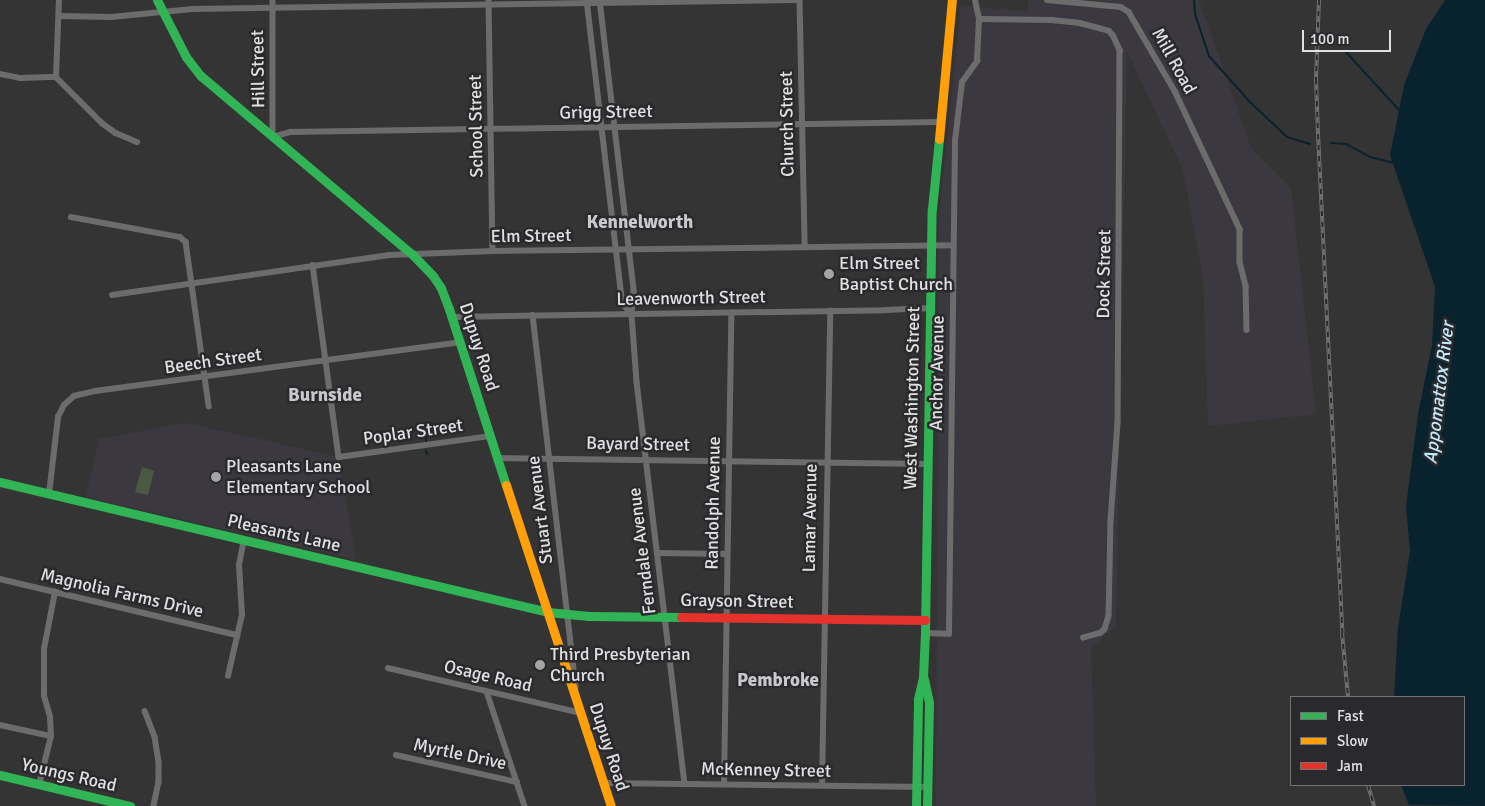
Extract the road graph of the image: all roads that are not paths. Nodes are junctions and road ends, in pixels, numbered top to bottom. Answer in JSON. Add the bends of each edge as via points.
{"nodes":[{"id":1,"x":59,"y":0,"type":"edge"},
{"id":2,"x":157,"y":0,"type":"edge"},
{"id":3,"x":273,"y":0,"type":"edge"},
{"id":4,"x":798,"y":0,"type":"edge"},
{"id":5,"x":952,"y":0,"type":"edge"},
{"id":6,"x":975,"y":0,"type":"edge"},
{"id":7,"x":1047,"y":0,"type":"edge"},
{"id":8,"x":600,"y":1,"type":"edge"},
{"id":9,"x":489,"y":2,"type":"edge"},
{"id":10,"x":587,"y":2,"type":"edge"},
{"id":11,"x":273,"y":8,"type":"junction"},
{"id":12,"x":163,"y":11,"type":"junction"},
{"id":13,"x":59,"y":16,"type":"junction"},
{"id":14,"x":979,"y":19,"type":"junction"},
{"id":15,"x":0,"y":74,"type":"edge"},
{"id":16,"x":56,"y":78,"type":"junction"},
{"id":17,"x":940,"y":122,"type":"junction"},
{"id":18,"x":802,"y":124,"type":"junction"},
{"id":19,"x":615,"y":126,"type":"junction"},
{"id":20,"x":601,"y":127,"type":"junction"},
{"id":21,"x":491,"y":129,"type":"junction"},
{"id":22,"x":273,"y":137,"type":"junction"},
{"id":23,"x":137,"y":142,"type":"dead end"},
{"id":24,"x":71,"y":217,"type":"dead end"},
{"id":25,"x":931,"y":245,"type":"junction"},
{"id":26,"x":953,"y":245,"type":"junction"},
{"id":27,"x":805,"y":246,"type":"junction"},
{"id":28,"x":616,"y":250,"type":"junction"},
{"id":29,"x":629,"y":250,"type":"junction"},
{"id":30,"x":493,"y":251,"type":"junction"},
{"id":31,"x":412,"y":254,"type":"junction"},
{"id":32,"x":313,"y":265,"type":"junction"},
{"id":33,"x":192,"y":282,"type":"junction"},
{"id":34,"x":112,"y":295,"type":"dead end"},
{"id":35,"x":930,"y":308,"type":"junction"},
{"id":36,"x":830,"y":311,"type":"junction"},
{"id":37,"x":731,"y":313,"type":"junction"},
{"id":38,"x":632,"y":314,"type":"junction"},
{"id":39,"x":533,"y":315,"type":"junction"},
{"id":40,"x":452,"y":317,"type":"junction"},
{"id":41,"x":1247,"y":330,"type":"dead end"},
{"id":42,"x":460,"y":342,"type":"junction"},
{"id":43,"x":326,"y":361,"type":"junction"},
{"id":44,"x":204,"y":377,"type":"junction"},
{"id":45,"x":209,"y":406,"type":"dead end"},
{"id":46,"x":491,"y":436,"type":"junction"},
{"id":47,"x":498,"y":458,"type":"junction"},
{"id":48,"x":549,"y":458,"type":"junction"},
{"id":49,"x":647,"y":460,"type":"junction"},
{"id":50,"x":729,"y":460,"type":"junction"},
{"id":51,"x":826,"y":462,"type":"junction"},
{"id":52,"x":928,"y":464,"type":"junction"},
{"id":53,"x":0,"y":482,"type":"edge"},
{"id":54,"x":49,"y":494,"type":"junction"},
{"id":55,"x":244,"y":540,"type":"junction"},
{"id":56,"x":658,"y":553,"type":"junction"},
{"id":57,"x":728,"y":554,"type":"junction"},
{"id":58,"x":0,"y":579,"type":"edge"},
{"id":59,"x":55,"y":592,"type":"junction"},
{"id":60,"x":548,"y":612,"type":"junction"},
{"id":61,"x":568,"y":615,"type":"junction"},
{"id":62,"x":665,"y":616,"type":"junction"},
{"id":63,"x":727,"y":616,"type":"junction"},
{"id":64,"x":824,"y":619,"type":"junction"},
{"id":65,"x":925,"y":620,"type":"junction"},
{"id":66,"x":925,"y":633,"type":"junction"},
{"id":67,"x":238,"y":635,"type":"junction"},
{"id":68,"x":1084,"y":638,"type":"dead end"},
{"id":69,"x":388,"y":668,"type":"dead end"},
{"id":70,"x":228,"y":676,"type":"dead end"},
{"id":71,"x":924,"y":677,"type":"junction"},
{"id":72,"x":487,"y":692,"type":"junction"},
{"id":73,"x":577,"y":700,"type":"junction"},
{"id":74,"x":145,"y":711,"type":"dead end"},
{"id":75,"x":581,"y":713,"type":"junction"},
{"id":76,"x":0,"y":725,"type":"edge"},
{"id":77,"x":51,"y":736,"type":"junction"},
{"id":78,"x":396,"y":755,"type":"dead end"},
{"id":79,"x":0,"y":776,"type":"edge"},
{"id":80,"x":517,"y":782,"type":"junction"},
{"id":81,"x":604,"y":783,"type":"junction"},
{"id":82,"x":685,"y":784,"type":"junction"},
{"id":83,"x":724,"y":784,"type":"junction"},
{"id":84,"x":39,"y":785,"type":"junction"},
{"id":85,"x":822,"y":786,"type":"junction"},
{"id":86,"x":916,"y":787,"type":"junction"},
{"id":87,"x":927,"y":788,"type":"junction"},
{"id":88,"x":130,"y":806,"type":"edge"},
{"id":89,"x":154,"y":806,"type":"edge"},
{"id":90,"x":525,"y":806,"type":"edge"},
{"id":91,"x":611,"y":806,"type":"edge"},
{"id":92,"x":916,"y":806,"type":"edge"},
{"id":93,"x":927,"y":806,"type":"edge"}],
"edges":[{"from":1,"to":13,"type":"street"},
{"from":2,"to":12,"type":"street","name":"Dupuy Road"},
{"from":3,"to":11,"type":"street","name":"Hill Street"},
{"from":4,"to":8,"type":"street"},
{"from":4,"to":18,"type":"street","name":"Church Street"},
{"from":5,"to":17,"type":"street","name":"West Washington Street"},
{"from":6,"to":14,"type":"street","name":"Anchor Avenue"},
{"from":7,"to":41,"type":"street","name":"Mill Road","via":[[1127,10],[1175,91],[1240,228]]},
{"from":8,"to":10,"type":"street"},
{"from":8,"to":19,"type":"street","name":"Ferndale Avenue"},
{"from":9,"to":10,"type":"street"},
{"from":9,"to":11,"type":"street"},
{"from":9,"to":21,"type":"street","name":"School Street"},
{"from":10,"to":20,"type":"street","name":"Ferndale Avenue"},
{"from":11,"to":12,"type":"street"},
{"from":11,"to":22,"type":"street","name":"Hill Street"},
{"from":12,"to":13,"type":"street"},
{"from":12,"to":22,"type":"street","name":"Dupuy Road","via":[[195,70]]},
{"from":13,"to":16,"type":"street"},
{"from":14,"to":26,"type":"street","name":"Anchor Avenue","via":[[977,61],[963,78],[956,120]]},
{"from":14,"to":68,"type":"street","name":"Dock Street","via":[[1080,23],[1109,31],[1120,50],[1118,423],[1109,616],[1101,633]]},
{"from":15,"to":16,"type":"street","via":[[20,78]]},
{"from":16,"to":23,"type":"street","via":[[102,123]]},
{"from":17,"to":18,"type":"street","name":"Grigg Street"},
{"from":17,"to":25,"type":"street","name":"West Washington Street"},
{"from":18,"to":19,"type":"street","name":"Grigg Street"},
{"from":18,"to":27,"type":"street","name":"Church Street"},
{"from":19,"to":20,"type":"street","name":"Grigg Street"},
{"from":19,"to":29,"type":"street","name":"Ferndale Avenue"},
{"from":20,"to":21,"type":"street","name":"Grigg Street"},
{"from":20,"to":28,"type":"street","name":"Ferndale Avenue"},
{"from":21,"to":22,"type":"street","name":"Grigg Street","via":[[290,132]]},
{"from":21,"to":30,"type":"street","name":"School Street"},
{"from":22,"to":31,"type":"street","name":"Dupuy Road"},
{"from":24,"to":33,"type":"street","via":[[180,237],[186,242]]},
{"from":25,"to":26,"type":"street","name":"Elm Street"},
{"from":25,"to":27,"type":"street","name":"Elm Street"},
{"from":25,"to":35,"type":"street","name":"West Washington Street"},
{"from":26,"to":66,"type":"street","name":"Anchor Avenue","via":[[949,634]]},
{"from":27,"to":29,"type":"street","name":"Elm Street"},
{"from":28,"to":29,"type":"street","name":"Elm Street"},
{"from":28,"to":30,"type":"street","name":"Elm Street"},
{"from":28,"to":38,"type":"street","name":"Ferndale Avenue","via":[[622,299]]},
{"from":29,"to":38,"type":"street","name":"Ferndale Avenue","via":[[634,292]]},
{"from":30,"to":31,"type":"street","name":"Elm Street"},
{"from":31,"to":32,"type":"street","name":"Elm Street"},
{"from":31,"to":40,"type":"street","name":"Dupuy Road","via":[[440,288]]},
{"from":32,"to":33,"type":"street","name":"Elm Street"},
{"from":32,"to":43,"type":"street"},
{"from":33,"to":34,"type":"street","name":"Elm Street"},
{"from":33,"to":44,"type":"street"},
{"from":35,"to":36,"type":"street","name":"Leavenworth Street"},
{"from":35,"to":52,"type":"street","name":"West Washington Street"},
{"from":36,"to":37,"type":"street","name":"Leavenworth Street"},
{"from":36,"to":51,"type":"street","name":"Lamar Avenue"},
{"from":37,"to":38,"type":"street","name":"Leavenworth Street"},
{"from":37,"to":50,"type":"street","name":"Randolph Avenue"},
{"from":38,"to":39,"type":"street","name":"Leavenworth Street"},
{"from":38,"to":49,"type":"street","name":"Ferndale Avenue"},
{"from":39,"to":40,"type":"street","name":"Leavenworth Street"},
{"from":39,"to":48,"type":"street","name":"Stuart Avenue"},
{"from":40,"to":42,"type":"street","name":"Dupuy Road"},
{"from":42,"to":43,"type":"street","name":"Beech Street"},
{"from":42,"to":46,"type":"street","name":"Dupuy Road"},
{"from":43,"to":44,"type":"street","name":"Beech Street"},
{"from":43,"to":46,"type":"street","name":"Poplar Street","via":[[339,457]]},
{"from":44,"to":45,"type":"street"},
{"from":44,"to":54,"type":"street","name":"Beech Street","via":[[89,392],[67,401],[58,417]]},
{"from":46,"to":47,"type":"street","name":"Dupuy Road"},
{"from":47,"to":48,"type":"street","name":"Bayard Street"},
{"from":47,"to":60,"type":"street","name":"Dupuy Road"},
{"from":48,"to":49,"type":"street","name":"Bayard Street"},
{"from":48,"to":61,"type":"street","name":"Stuart Avenue"},
{"from":49,"to":50,"type":"street","name":"Bayard Street"},
{"from":49,"to":56,"type":"street","name":"Ferndale Avenue"},
{"from":50,"to":51,"type":"street","name":"Bayard Street"},
{"from":50,"to":57,"type":"street","name":"Randolph Avenue"},
{"from":51,"to":52,"type":"street","name":"Bayard Street"},
{"from":51,"to":64,"type":"street","name":"Lamar Avenue"},
{"from":52,"to":65,"type":"street","name":"West Washington Street"},
{"from":53,"to":54,"type":"street","name":"Pleasants Lane"},
{"from":54,"to":55,"type":"street","name":"Pleasants Lane"},
{"from":55,"to":60,"type":"street","name":"Pleasants Lane"},
{"from":55,"to":67,"type":"street","via":[[239,565],[242,615]]},
{"from":56,"to":57,"type":"street"},
{"from":56,"to":62,"type":"street","name":"Ferndale Avenue"},
{"from":57,"to":63,"type":"street","name":"Randolph Avenue"},
{"from":58,"to":59,"type":"street","name":"Magnolia Farms Drive"},
{"from":59,"to":67,"type":"street","name":"Magnolia Farms Drive"},
{"from":59,"to":77,"type":"street","via":[[44,649],[44,696]]},
{"from":60,"to":61,"type":"street","name":"Grayson Street"},
{"from":60,"to":73,"type":"street","name":"Dupuy Road"},
{"from":61,"to":62,"type":"street","name":"Grayson Street"},
{"from":61,"to":73,"type":"street","name":"Stuart Avenue"},
{"from":62,"to":63,"type":"street","name":"Grayson Street"},
{"from":62,"to":82,"type":"street","name":"Ferndale Avenue"},
{"from":63,"to":64,"type":"street","name":"Grayson Street"},
{"from":63,"to":83,"type":"street","name":"Randolph Avenue"},
{"from":64,"to":65,"type":"street","name":"Grayson Street"},
{"from":64,"to":85,"type":"street","name":"Lamar Avenue"},
{"from":65,"to":66,"type":"street","name":"West Washington Street"},
{"from":66,"to":71,"type":"street","name":"West Washington Street"},
{"from":67,"to":70,"type":"street"},
{"from":69,"to":72,"type":"street","name":"Osage Road"},
{"from":71,"to":86,"type":"street","name":"West Washington Street","via":[[918,699]]},
{"from":71,"to":87,"type":"street","name":"West Washington Street","via":[[929,702]]},
{"from":72,"to":75,"type":"street","name":"Osage Road"},
{"from":72,"to":80,"type":"street"},
{"from":73,"to":75,"type":"street","name":"Dupuy Road"},
{"from":74,"to":89,"type":"street","via":[[159,760]]},
{"from":75,"to":81,"type":"street","name":"Dupuy Road"},
{"from":76,"to":77,"type":"street"},
{"from":77,"to":84,"type":"street"},
{"from":78,"to":80,"type":"street","name":"Myrtle Drive"},
{"from":79,"to":84,"type":"street","name":"Youngs Road"},
{"from":80,"to":90,"type":"street"},
{"from":81,"to":82,"type":"street","name":"McKenney Street"},
{"from":81,"to":91,"type":"street","name":"Dupuy Road"},
{"from":82,"to":83,"type":"street","name":"McKenney Street"},
{"from":83,"to":85,"type":"street","name":"McKenney Street"},
{"from":84,"to":88,"type":"street","name":"Youngs Road"},
{"from":85,"to":86,"type":"street","name":"McKenney Street"},
{"from":86,"to":87,"type":"street","name":"McKenney Street"},
{"from":86,"to":92,"type":"street","name":"West Washington Street"},
{"from":87,"to":93,"type":"street","name":"West Washington Street"}]}
